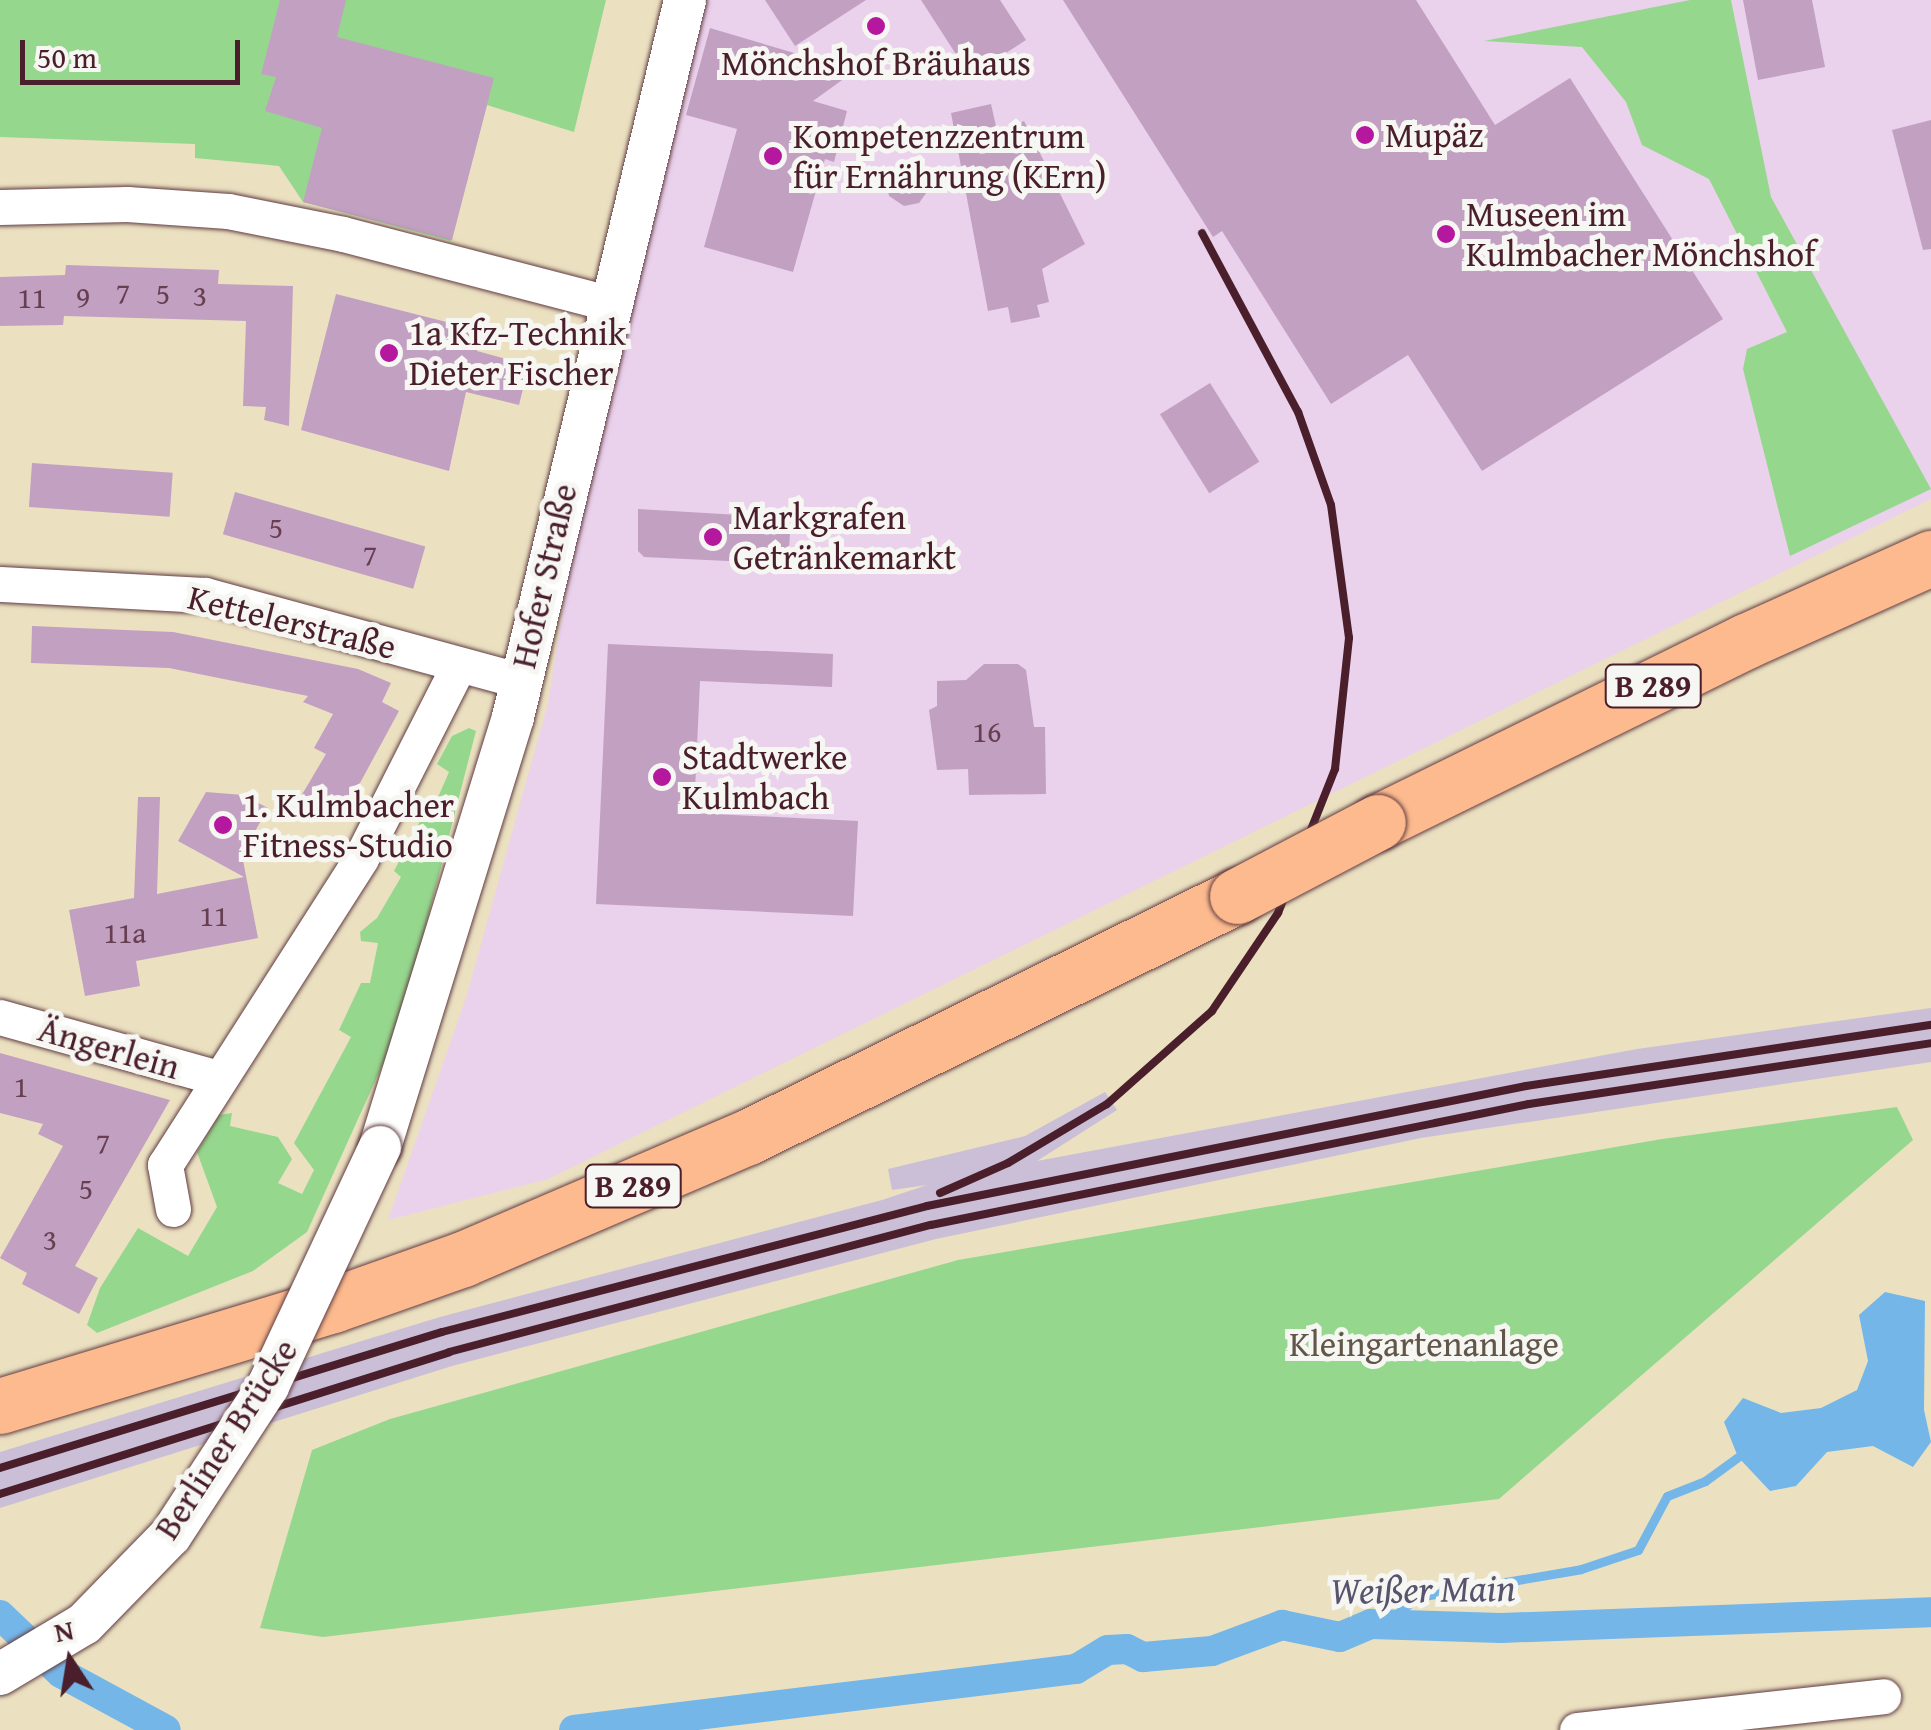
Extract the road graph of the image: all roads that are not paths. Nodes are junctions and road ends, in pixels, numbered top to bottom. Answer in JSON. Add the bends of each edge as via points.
{"nodes":[{"id":1,"x":685,"y":0,"type":"edge"},
{"id":2,"x":0,"y":208,"type":"edge"},
{"id":3,"x":608,"y":303,"type":"junction"},
{"id":4,"x":1931,"y":558,"type":"edge"},
{"id":5,"x":0,"y":584,"type":"edge"},
{"id":6,"x":458,"y":667,"type":"junction"},
{"id":7,"x":520,"y":680,"type":"junction"},
{"id":8,"x":0,"y":1017,"type":"edge"},
{"id":9,"x":218,"y":1078,"type":"junction"},
{"id":10,"x":380,"y":1147,"type":"joint"},
{"id":11,"x":173,"y":1209,"type":"dead end"},
{"id":12,"x":0,"y":1406,"type":"edge"},
{"id":13,"x":0,"y":1674,"type":"edge"},
{"id":14,"x":1882,"y":1696,"type":"dead end"},
{"id":15,"x":1577,"y":1730,"type":"edge"}],
"edges":[{"from":1,"to":3,"type":"street","name":"Hofer Straße"},
{"from":2,"to":3,"type":"street","via":[[127,204],[228,212],[343,234]]},
{"from":3,"to":7,"type":"street","name":"Hofer Straße"},
{"from":4,"to":12,"type":"highway","number":"B 289","bridge":true,"via":[[1746,640],[748,1137],[463,1258],[296,1317]]},
{"from":5,"to":6,"type":"street","name":"Kettelerstraße","via":[[205,595],[321,622]]},
{"from":6,"to":7,"type":"street","name":"Kettelerstraße"},
{"from":6,"to":9,"type":"street","name":"Hofer Straße","via":[[361,858],[292,975]]},
{"from":7,"to":10,"type":"street","name":"Hofer Straße"},
{"from":8,"to":9,"type":"street","name":"Ängerlein"},
{"from":9,"to":11,"type":"street","name":"Hofer Straße","via":[[164,1165]]},
{"from":10,"to":13,"type":"street","name":"Berliner Brücke","bridge":true,"via":[[268,1386],[170,1535],[84,1624]]},
{"from":14,"to":15,"type":"street"}]}
